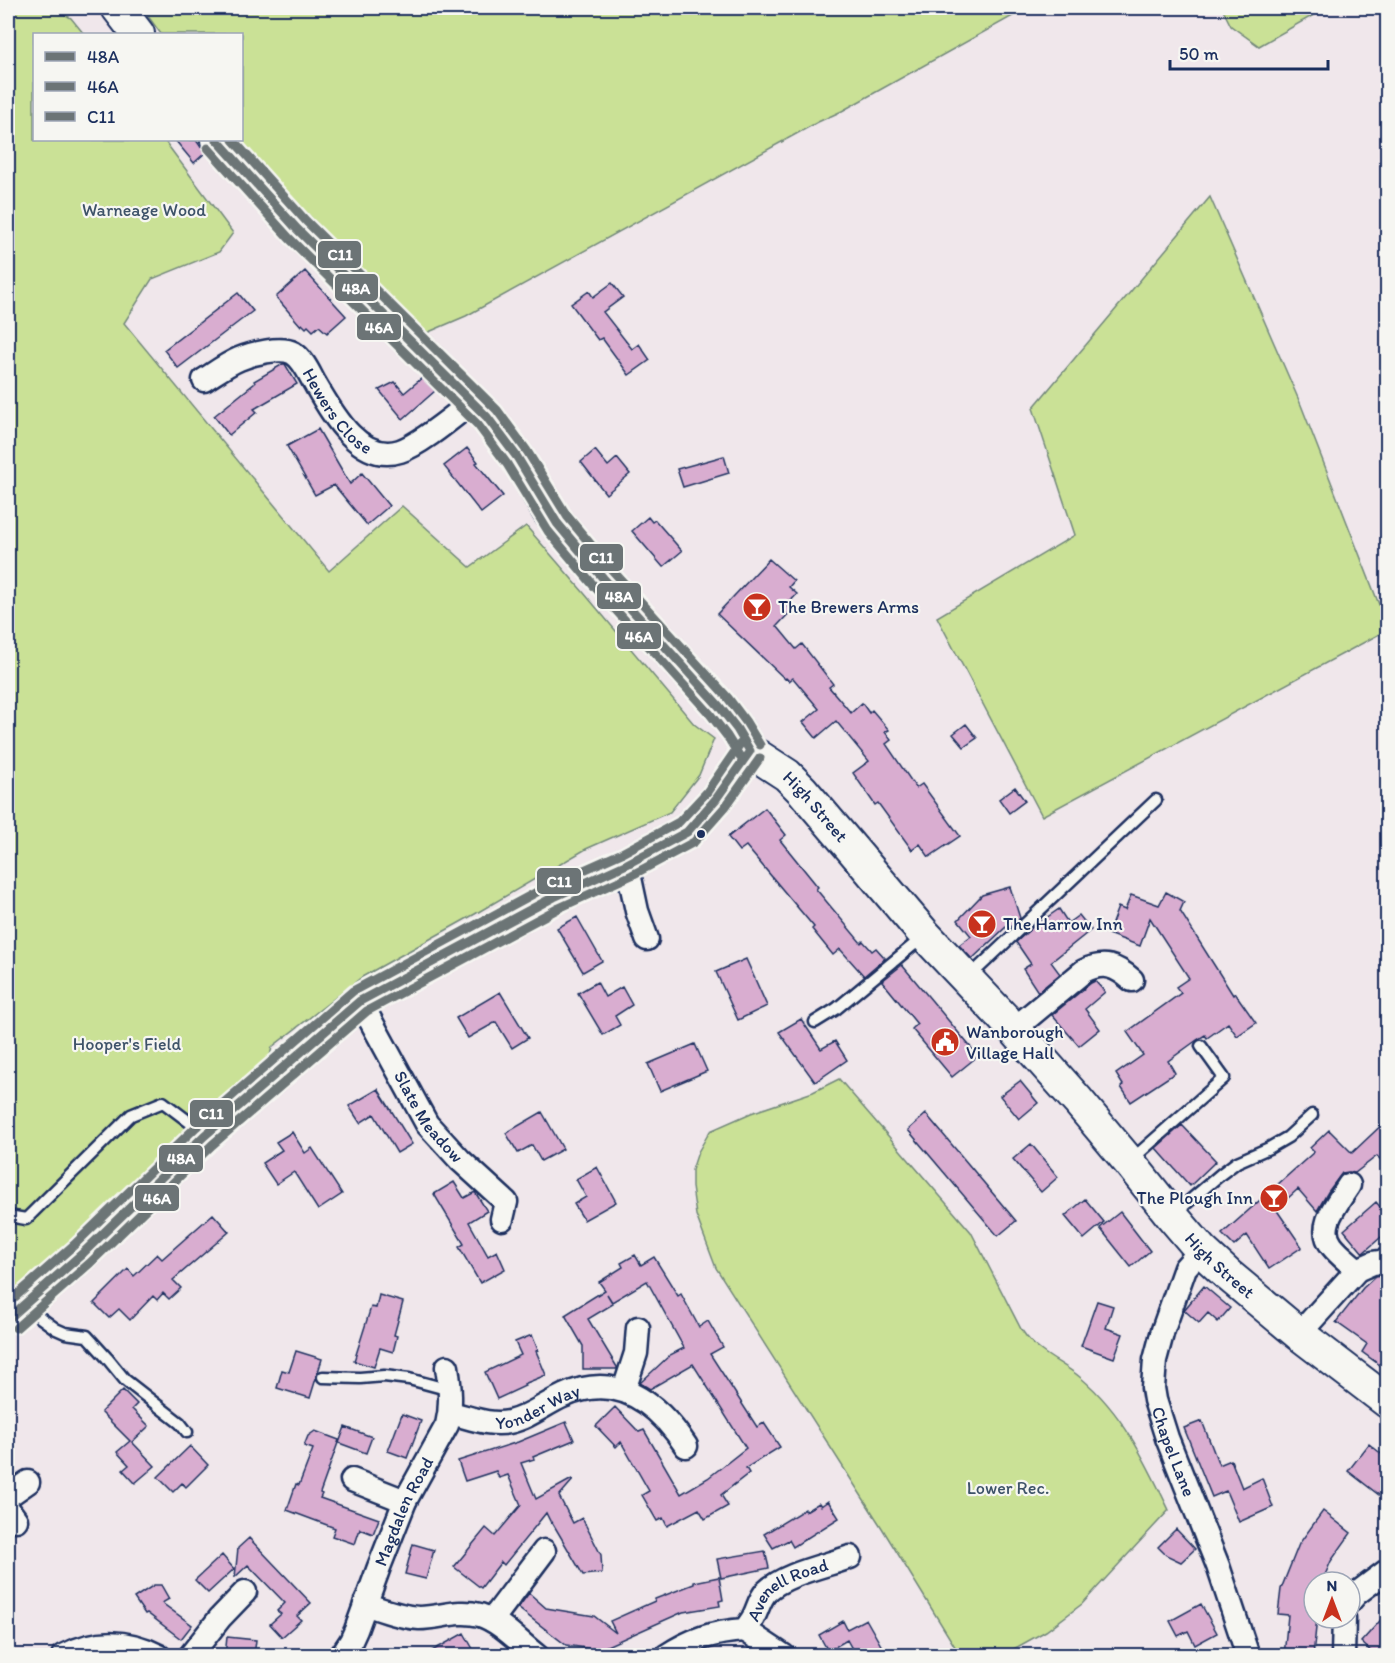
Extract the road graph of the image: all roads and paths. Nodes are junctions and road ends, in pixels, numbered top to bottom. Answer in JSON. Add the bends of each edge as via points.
{"nodes":[{"id":1,"x":118,"y":8,"type":"edge"},
{"id":2,"x":137,"y":33,"type":"edge"},
{"id":3,"x":218,"y":141,"type":"edge"},
{"id":4,"x":204,"y":380,"type":"dead end"},
{"id":5,"x":472,"y":402,"type":"junction"},
{"id":6,"x":750,"y":751,"type":"junction"},
{"id":7,"x":1156,"y":800,"type":"dead end"},
{"id":8,"x":627,"y":864,"type":"junction"},
{"id":9,"x":925,"y":935,"type":"junction"},
{"id":10,"x":646,"y":939,"type":"dead end"},
{"id":11,"x":967,"y":980,"type":"junction"},
{"id":12,"x":1132,"y":980,"type":"dead end"},
{"id":13,"x":360,"y":1001,"type":"junction"},
{"id":14,"x":815,"y":1022,"type":"dead end"},
{"id":15,"x":1014,"y":1029,"type":"junction"},
{"id":16,"x":1201,"y":1046,"type":"dead end"},
{"id":17,"x":1312,"y":1115,"type":"dead end"},
{"id":18,"x":204,"y":1136,"type":"junction"},
{"id":19,"x":1129,"y":1162,"type":"junction"},
{"id":20,"x":1349,"y":1185,"type":"dead end"},
{"id":21,"x":8,"y":1216,"type":"edge"},
{"id":22,"x":1172,"y":1216,"type":"junction"},
{"id":23,"x":502,"y":1219,"type":"dead end"},
{"id":24,"x":1201,"y":1250,"type":"junction"},
{"id":25,"x":1388,"y":1261,"type":"edge"},
{"id":26,"x":1357,"y":1270,"type":"junction"},
{"id":27,"x":15,"y":1312,"type":"edge"},
{"id":28,"x":638,"y":1328,"type":"dead end"},
{"id":29,"x":1299,"y":1334,"type":"junction"},
{"id":30,"x":447,"y":1367,"type":"dead end"},
{"id":31,"x":323,"y":1377,"type":"dead end"},
{"id":32,"x":624,"y":1390,"type":"junction"},
{"id":33,"x":450,"y":1401,"type":"junction"},
{"id":34,"x":1388,"y":1402,"type":"edge"},
{"id":35,"x":187,"y":1432,"type":"dead end"},
{"id":36,"x":686,"y":1446,"type":"dead end"},
{"id":37,"x":352,"y":1480,"type":"dead end"},
{"id":38,"x":28,"y":1482,"type":"dead end"},
{"id":39,"x":8,"y":1496,"type":"edge"},
{"id":40,"x":405,"y":1501,"type":"junction"},
{"id":41,"x":544,"y":1551,"type":"dead end"},
{"id":42,"x":850,"y":1557,"type":"dead end"},
{"id":43,"x":1388,"y":1570,"type":"edge"},
{"id":44,"x":1362,"y":1590,"type":"edge"},
{"id":45,"x":245,"y":1592,"type":"dead end"},
{"id":46,"x":365,"y":1604,"type":"junction"},
{"id":47,"x":492,"y":1620,"type":"junction"},
{"id":48,"x":745,"y":1630,"type":"junction"},
{"id":49,"x":1344,"y":1630,"type":"edge"},
{"id":50,"x":63,"y":1656,"type":"edge"},
{"id":51,"x":159,"y":1656,"type":"edge"},
{"id":52,"x":190,"y":1656,"type":"edge"},
{"id":53,"x":341,"y":1656,"type":"edge"},
{"id":54,"x":537,"y":1656,"type":"edge"},
{"id":55,"x":666,"y":1656,"type":"edge"},
{"id":56,"x":783,"y":1656,"type":"edge"},
{"id":57,"x":1248,"y":1656,"type":"edge"},
{"id":58,"x":1343,"y":1656,"type":"edge"}],
"edges":[{"from":1,"to":2,"type":"street"},
{"from":3,"to":5,"type":"street","name":"High Street","via":[[297,229]]},
{"from":4,"to":5,"type":"street","name":"Hewers Close","via":[[238,359],[272,351],[293,353],[304,364],[344,429],[371,450],[390,453],[414,444]]},
{"from":5,"to":6,"type":"street","name":"High Street","via":[[512,450],[561,529],[719,706]]},
{"from":6,"to":8,"type":"street","via":[[687,832]]},
{"from":6,"to":9,"type":"street","name":"High Street","via":[[802,790]]},
{"from":7,"to":11,"type":"lane"},
{"from":8,"to":10,"type":"street"},
{"from":8,"to":13,"type":"street","via":[[554,897]]},
{"from":9,"to":11,"type":"street","name":"High Street"},
{"from":9,"to":14,"type":"lane"},
{"from":11,"to":15,"type":"street","name":"High Street"},
{"from":12,"to":15,"type":"street","via":[[1116,968],[1091,967]]},
{"from":13,"to":18,"type":"street"},
{"from":13,"to":23,"type":"street","name":"Slate Meadow","via":[[427,1124],[506,1202]]},
{"from":15,"to":19,"type":"street","name":"High Street"},
{"from":16,"to":19,"type":"lane","via":[[1224,1078]]},
{"from":17,"to":22,"type":"lane","via":[[1288,1137],[1237,1162]]},
{"from":18,"to":21,"type":"lane","via":[[163,1102],[131,1115],[26,1219]]},
{"from":18,"to":27,"type":"street","via":[[82,1254]]},
{"from":19,"to":22,"type":"street","name":"High Street"},
{"from":20,"to":26,"type":"street","via":[[1326,1221],[1325,1234],[1331,1246]]},
{"from":22,"to":24,"type":"street","name":"High Street"},
{"from":24,"to":29,"type":"street","name":"High Street"},
{"from":24,"to":57,"type":"street","name":"Chapel Lane","via":[[1185,1268],[1163,1330],[1153,1388],[1167,1438],[1218,1566]]},
{"from":25,"to":26,"type":"street"},
{"from":26,"to":29,"type":"street"},
{"from":27,"to":35,"type":"lane","via":[[64,1333],[87,1336],[125,1380],[180,1422]]},
{"from":28,"to":32,"type":"street","via":[[636,1353]]},
{"from":29,"to":34,"type":"street","name":"High Street"},
{"from":30,"to":33,"type":"street","name":"Magdalen Road"},
{"from":31,"to":33,"type":"lane","via":[[409,1379]]},
{"from":32,"to":33,"type":"street","name":"Yonder Way","via":[[583,1388],[509,1422],[489,1422]]},
{"from":32,"to":36,"type":"street","name":"Yonder Way","via":[[669,1421]]},
{"from":33,"to":40,"type":"street","name":"Magdalen Road","via":[[447,1425]]},
{"from":37,"to":40,"type":"street"},
{"from":38,"to":39,"type":"street"},
{"from":40,"to":46,"type":"street","name":"Magdalen Road"},
{"from":41,"to":47,"type":"street"},
{"from":42,"to":48,"type":"street","name":"Avenell Road","via":[[776,1585],[766,1592]]},
{"from":43,"to":44,"type":"street"},
{"from":45,"to":52,"type":"street"},
{"from":46,"to":47,"type":"street","via":[[410,1617],[459,1612]]},
{"from":46,"to":53,"type":"street","name":"Magdalen Road"},
{"from":47,"to":54,"type":"street"},
{"from":48,"to":55,"type":"street","name":"Avenell Road","via":[[707,1635]]},
{"from":48,"to":56,"type":"street"},
{"from":49,"to":58,"type":"street"},
{"from":50,"to":51,"type":"street","via":[[88,1646],[118,1642]]}]}
